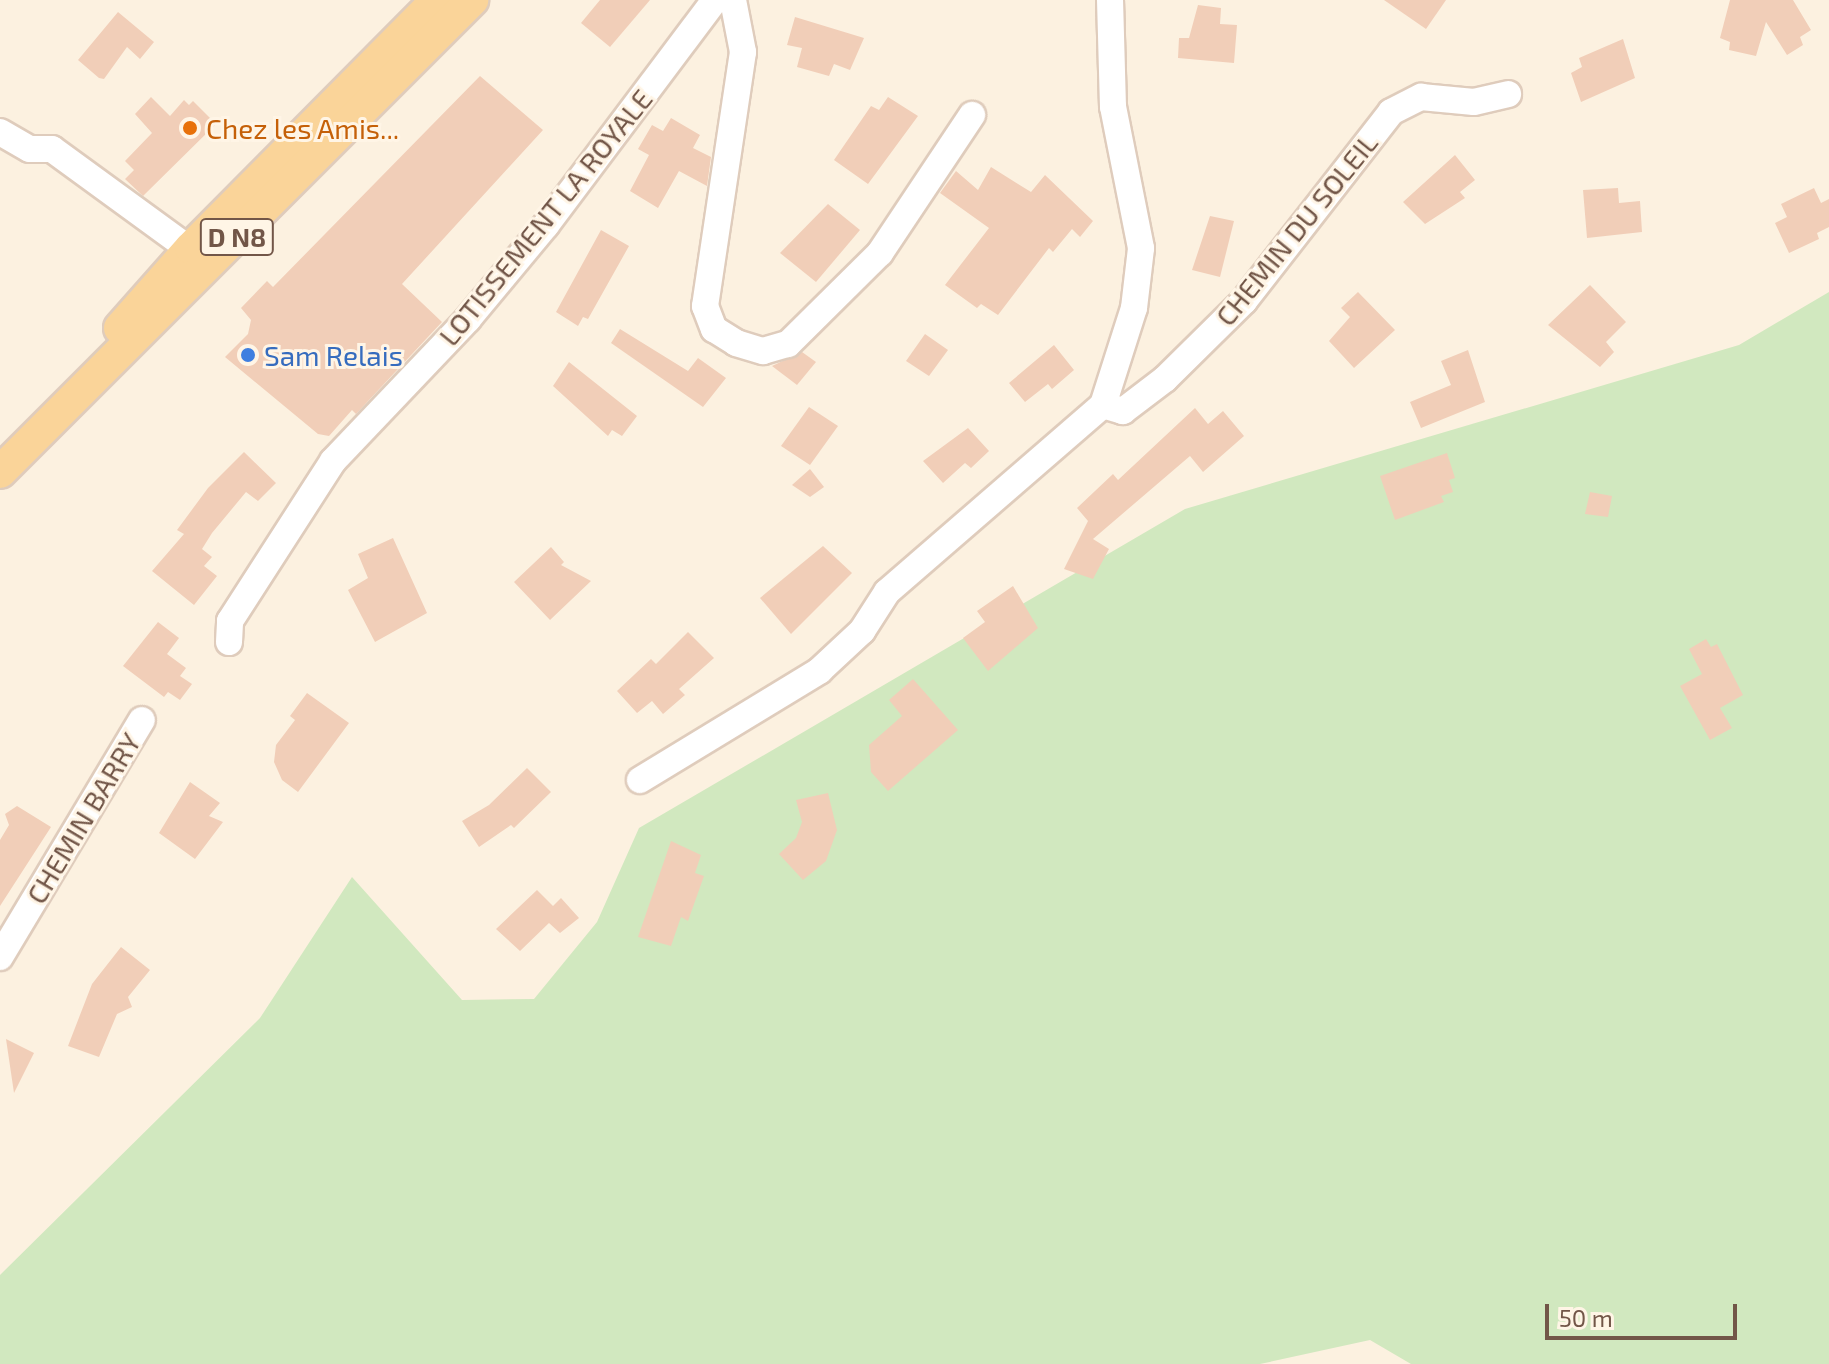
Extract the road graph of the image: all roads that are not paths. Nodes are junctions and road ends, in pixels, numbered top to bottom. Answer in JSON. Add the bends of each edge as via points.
{"nodes":[{"id":1,"x":437,"y":0,"type":"edge"},
{"id":2,"x":472,"y":0,"type":"edge"},
{"id":3,"x":715,"y":0,"type":"edge"},
{"id":4,"x":733,"y":0,"type":"edge"},
{"id":5,"x":1110,"y":0,"type":"edge"},
{"id":6,"x":1508,"y":94,"type":"dead end"},
{"id":7,"x":972,"y":115,"type":"dead end"},
{"id":8,"x":0,"y":132,"type":"edge"},
{"id":9,"x":200,"y":257,"type":"junction"},
{"id":10,"x":1103,"y":405,"type":"junction"},
{"id":11,"x":0,"y":462,"type":"edge"},
{"id":12,"x":0,"y":472,"type":"edge"},
{"id":13,"x":229,"y":642,"type":"dead end"},
{"id":14,"x":142,"y":720,"type":"dead end"},
{"id":15,"x":640,"y":780,"type":"dead end"},
{"id":16,"x":0,"y":957,"type":"edge"}],
"edges":[{"from":1,"to":9,"type":"main road","number":"D N8"},
{"from":2,"to":9,"type":"main road","number":"D N8"},
{"from":3,"to":13,"type":"street","name":"LOTISSEMENT LA ROYALE","via":[[537,237],[468,319],[333,461],[230,621]]},
{"from":4,"to":7,"type":"street","via":[[743,52],[705,306],[714,329],[736,343],[763,351],[788,344],[880,253]]},
{"from":5,"to":10,"type":"street","via":[[1113,107],[1141,248],[1134,308]]},
{"from":6,"to":10,"type":"street","name":"CHEMIN DU SOLEIL","via":[[1474,102],[1421,97],[1391,112],[1244,301],[1165,379],[1123,411]]},
{"from":8,"to":9,"type":"street","via":[[30,149],[52,149]]},
{"from":9,"to":11,"type":"main road","number":"D N8"},
{"from":9,"to":12,"type":"main road","number":"D N8"},
{"from":10,"to":15,"type":"street","via":[[887,592],[862,631],[819,671]]},
{"from":14,"to":16,"type":"street","name":"CHEMIN BARRY"}]}
